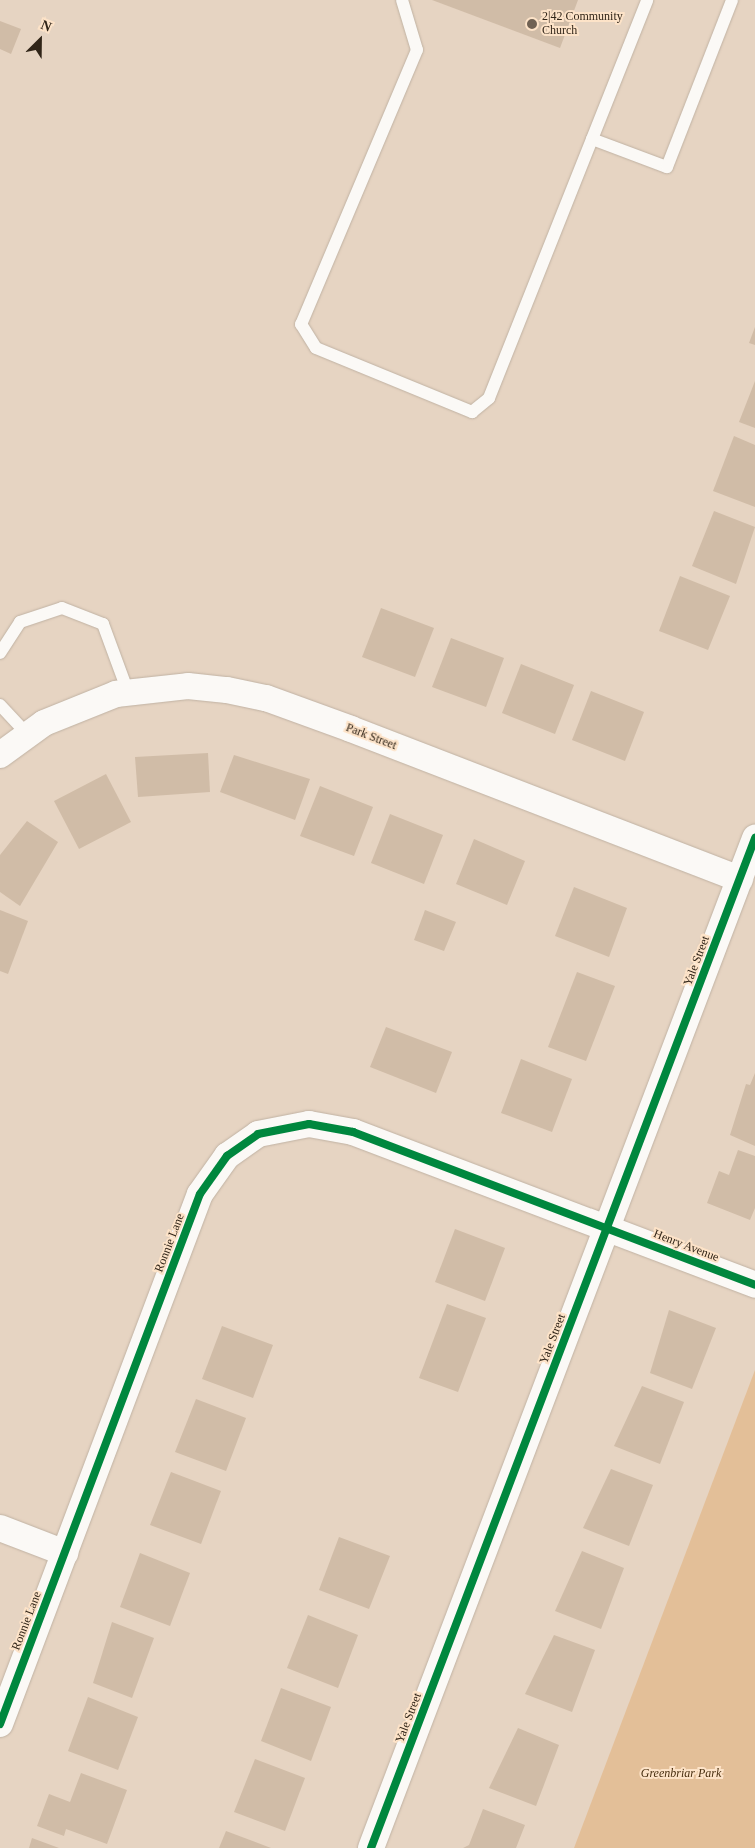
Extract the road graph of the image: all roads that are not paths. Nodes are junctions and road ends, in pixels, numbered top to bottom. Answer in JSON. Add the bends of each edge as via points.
{"nodes":[{"id":1,"x":402,"y":0,"type":"edge"},
{"id":2,"x":647,"y":0,"type":"edge"},
{"id":3,"x":732,"y":0,"type":"edge"},
{"id":4,"x":592,"y":139,"type":"junction"},
{"id":5,"x":0,"y":652,"type":"edge"},
{"id":6,"x":128,"y":692,"type":"junction"},
{"id":7,"x":0,"y":705,"type":"edge"},
{"id":8,"x":28,"y":734,"type":"junction"},
{"id":9,"x":0,"y":755,"type":"edge"},
{"id":10,"x":755,"y":838,"type":"edge"},
{"id":11,"x":740,"y":878,"type":"junction"},
{"id":12,"x":608,"y":1228,"type":"junction"},
{"id":13,"x":755,"y":1285,"type":"edge"},
{"id":14,"x":0,"y":1528,"type":"edge"},
{"id":15,"x":65,"y":1552,"type":"junction"},
{"id":16,"x":0,"y":1724,"type":"edge"},
{"id":17,"x":371,"y":1848,"type":"edge"}],
"edges":[{"from":1,"to":4,"type":"lane","via":[[417,50],[301,324],[316,348],[472,412],[489,398]]},
{"from":2,"to":4,"type":"lane"},
{"from":3,"to":4,"type":"lane","via":[[667,167]]},
{"from":5,"to":6,"type":"lane","via":[[20,622],[62,608],[103,624]]},
{"from":6,"to":8,"type":"street","name":"Park Street","via":[[70,710]]},
{"from":6,"to":11,"type":"street","name":"Park Street","via":[[188,686],[266,698]]},
{"from":7,"to":8,"type":"lane"},
{"from":8,"to":9,"type":"street","name":"Park Street"},
{"from":10,"to":11,"type":"street","name":"Yale Street"},
{"from":11,"to":12,"type":"street","name":"Yale Street"},
{"from":12,"to":13,"type":"street","name":"Henry Avenue"},
{"from":12,"to":15,"type":"street","name":"Ronnie Lane","via":[[335,1127],[292,1126],[258,1134],[227,1156],[200,1194]]},
{"from":12,"to":17,"type":"street","name":"Yale Street"},
{"from":14,"to":15,"type":"street"},
{"from":15,"to":16,"type":"street","name":"Ronnie Lane"}]}
